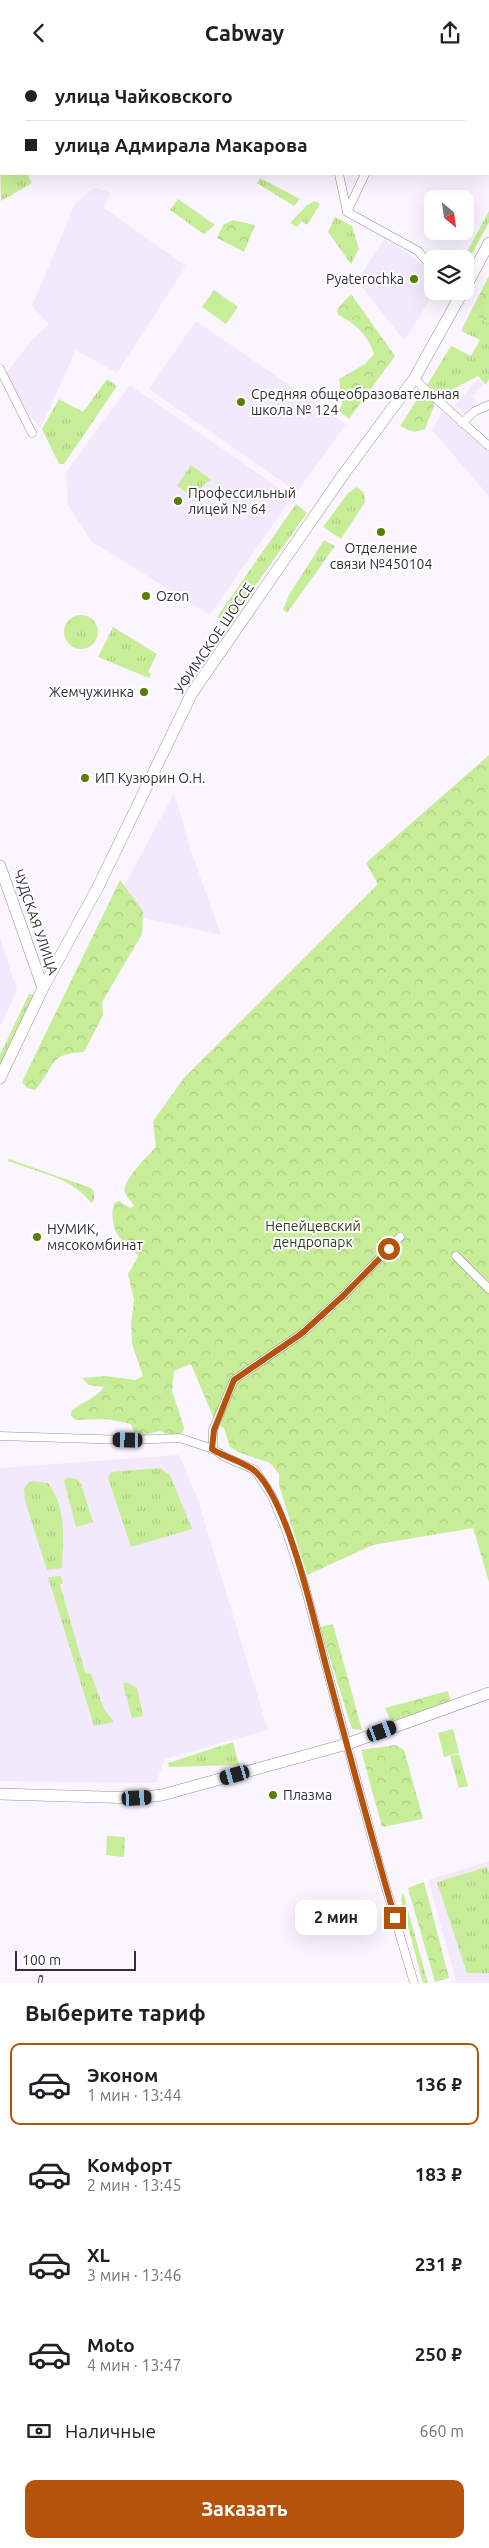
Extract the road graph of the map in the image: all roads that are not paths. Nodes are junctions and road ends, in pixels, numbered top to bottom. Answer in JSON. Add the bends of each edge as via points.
{"nodes":[{"id":1,"x":339,"y":175,"type":"edge"},
{"id":2,"x":365,"y":175,"type":"edge"},
{"id":3,"x":347,"y":212,"type":"junction"},
{"id":4,"x":489,"y":243,"type":"edge"},
{"id":5,"x":424,"y":258,"type":"edge"},
{"id":6,"x":474,"y":269,"type":"edge"},
{"id":7,"x":457,"y":300,"type":"edge"},
{"id":8,"x":0,"y":369,"type":"edge"},
{"id":9,"x":414,"y":379,"type":"junction"},
{"id":10,"x":4,"y":388,"type":"edge"},
{"id":11,"x":489,"y":405,"type":"edge"},
{"id":12,"x":462,"y":423,"type":"junction"},
{"id":13,"x":32,"y":433,"type":"dead end"},
{"id":14,"x":489,"y":446,"type":"edge"},
{"id":15,"x":0,"y":866,"type":"edge"},
{"id":16,"x":43,"y":988,"type":"junction"},
{"id":17,"x":0,"y":1078,"type":"edge"},
{"id":18,"x":400,"y":1237,"type":"dead end"},
{"id":19,"x":456,"y":1255,"type":"dead end"},
{"id":20,"x":489,"y":1289,"type":"edge"},
{"id":21,"x":0,"y":1436,"type":"edge"},
{"id":22,"x":212,"y":1449,"type":"junction"},
{"id":23,"x":489,"y":1693,"type":"edge"},
{"id":24,"x":346,"y":1744,"type":"junction"},
{"id":25,"x":0,"y":1794,"type":"edge"},
{"id":26,"x":414,"y":1983,"type":"edge"}],
"edges":[{"from":1,"to":3,"type":"street"},
{"from":2,"to":3,"type":"street"},
{"from":3,"to":5,"type":"street","via":[[418,251]]},
{"from":4,"to":6,"type":"main road","name":"УФИМСКОЕ ШОССЕ"},
{"from":7,"to":9,"type":"main road","name":"УФИМСКОЕ ШОССЕ"},
{"from":8,"to":10,"type":"street"},
{"from":9,"to":12,"type":"street"},
{"from":9,"to":16,"type":"main road","name":"УФИМСКОЕ ШОССЕ","via":[[343,475],[192,693],[98,887]]},
{"from":10,"to":13,"type":"street"},
{"from":11,"to":12,"type":"street","via":[[475,411]]},
{"from":12,"to":14,"type":"street"},
{"from":15,"to":16,"type":"main road","name":"ЧУДСКАЯ УЛИЦА"},
{"from":16,"to":17,"type":"main road","name":"УФИМСКОЕ ШОССЕ"},
{"from":18,"to":22,"type":"street","via":[[301,1334],[234,1380],[214,1430]]},
{"from":19,"to":20,"type":"street"},
{"from":21,"to":22,"type":"street","via":[[128,1440],[180,1438]]},
{"from":22,"to":24,"type":"street","via":[[255,1471],[272,1496],[286,1527],[304,1587]]},
{"from":23,"to":24,"type":"main road"},
{"from":24,"to":25,"type":"main road","via":[[151,1797]]},
{"from":24,"to":26,"type":"street"}]}
